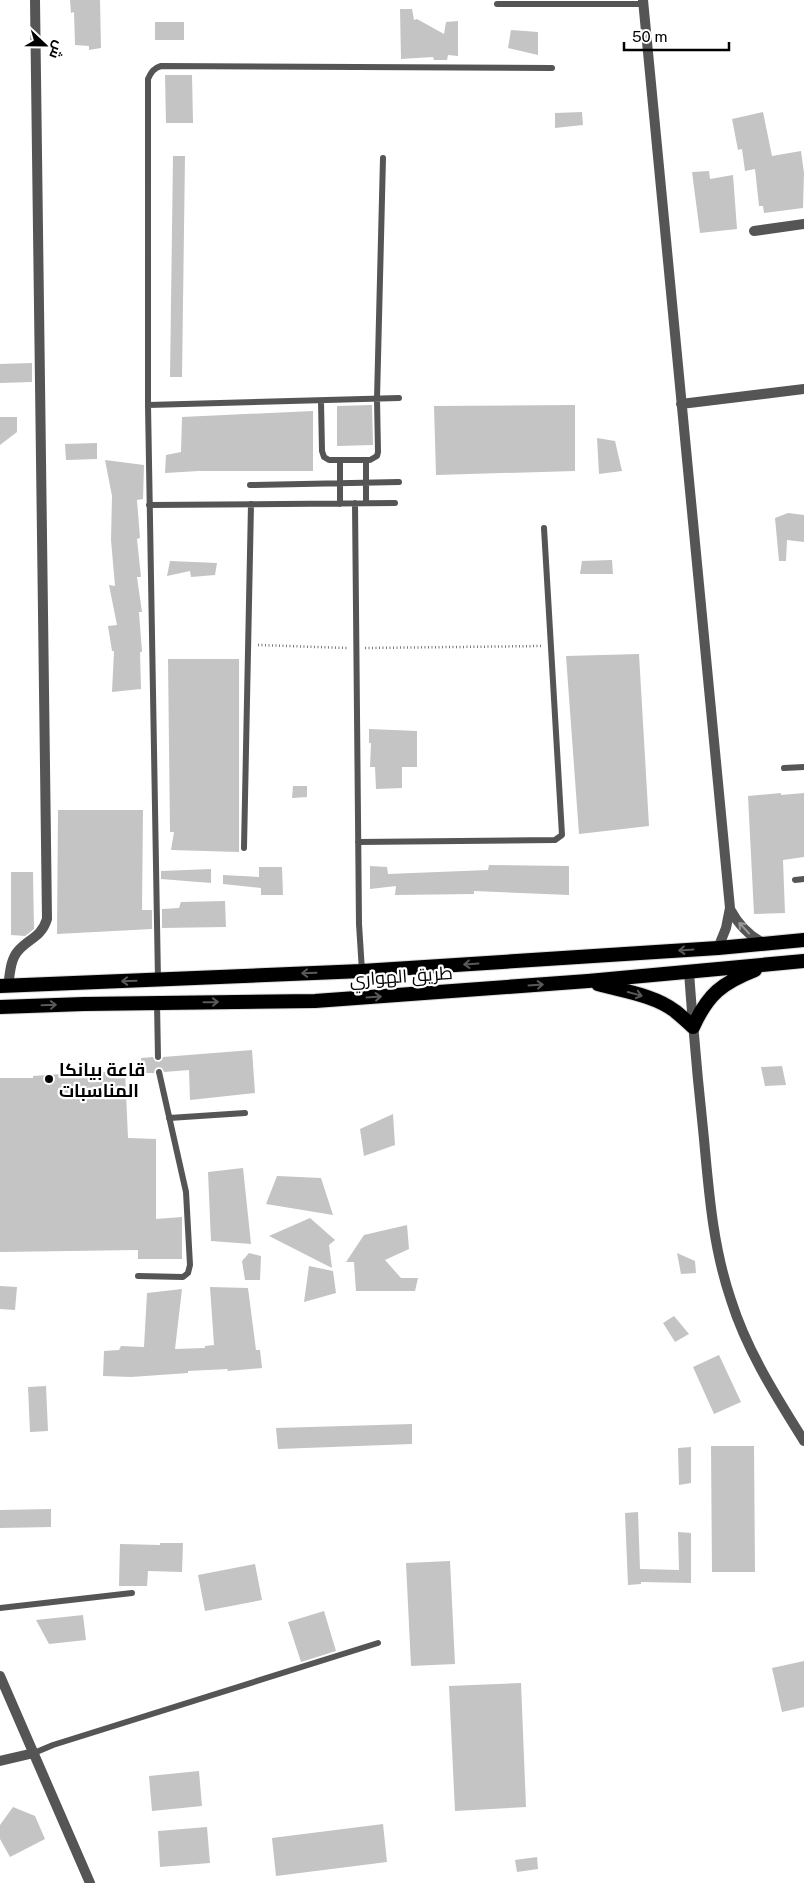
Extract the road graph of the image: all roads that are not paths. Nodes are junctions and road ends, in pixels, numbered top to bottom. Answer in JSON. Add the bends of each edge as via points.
{"nodes":[{"id":1,"x":35,"y":0,"type":"edge"},
{"id":2,"x":644,"y":2,"type":"edge"},
{"id":3,"x":497,"y":4,"type":"dead end"},
{"id":4,"x":552,"y":68,"type":"dead end"},
{"id":5,"x":383,"y":158,"type":"dead end"},
{"id":6,"x":804,"y":224,"type":"edge"},
{"id":7,"x":754,"y":231,"type":"dead end"},
{"id":8,"x":804,"y":388,"type":"edge"},
{"id":9,"x":399,"y":398,"type":"dead end"},
{"id":10,"x":377,"y":399,"type":"junction"},
{"id":11,"x":321,"y":401,"type":"junction"},
{"id":12,"x":681,"y":404,"type":"junction"},
{"id":13,"x":148,"y":405,"type":"junction"},
{"id":14,"x":340,"y":460,"type":"junction"},
{"id":15,"x":366,"y":460,"type":"junction"},
{"id":16,"x":399,"y":482,"type":"dead end"},
{"id":17,"x":366,"y":483,"type":"junction"},
{"id":18,"x":339,"y":484,"type":"junction"},
{"id":19,"x":250,"y":485,"type":"dead end"},
{"id":20,"x":355,"y":503,"type":"junction"},
{"id":21,"x":366,"y":503,"type":"junction"},
{"id":22,"x":395,"y":503,"type":"dead end"},
{"id":23,"x":251,"y":504,"type":"junction"},
{"id":24,"x":340,"y":504,"type":"junction"},
{"id":25,"x":149,"y":505,"type":"junction"},
{"id":26,"x":544,"y":528,"type":"dead end"},
{"id":27,"x":804,"y":767,"type":"edge"},
{"id":28,"x":784,"y":768,"type":"dead end"},
{"id":29,"x":358,"y":842,"type":"junction"},
{"id":30,"x":244,"y":848,"type":"dead end"},
{"id":31,"x":804,"y":879,"type":"edge"},
{"id":32,"x":795,"y":880,"type":"dead end"},
{"id":33,"x":730,"y":908,"type":"junction"},
{"id":34,"x":804,"y":940,"type":"edge"},
{"id":35,"x":763,"y":943,"type":"junction"},
{"id":36,"x":718,"y":948,"type":"junction"},
{"id":37,"x":804,"y":961,"type":"edge"},
{"id":38,"x":772,"y":964,"type":"junction"},
{"id":39,"x":362,"y":971,"type":"junction"},
{"id":40,"x":689,"y":972,"type":"junction"},
{"id":41,"x":158,"y":980,"type":"junction"},
{"id":42,"x":588,"y":981,"type":"junction"},
{"id":43,"x":82,"y":983,"type":"junction"},
{"id":44,"x":4,"y":986,"type":"edge"},
{"id":45,"x":158,"y":1003,"type":"junction"},
{"id":46,"x":84,"y":1004,"type":"junction"},
{"id":47,"x":0,"y":1007,"type":"edge"},
{"id":48,"x":693,"y":1027,"type":"junction"},
{"id":49,"x":158,"y":1057,"type":"dead end"},
{"id":50,"x":159,"y":1072,"type":"dead end"},
{"id":51,"x":245,"y":1113,"type":"dead end"},
{"id":52,"x":169,"y":1118,"type":"junction"},
{"id":53,"x":138,"y":1276,"type":"dead end"},
{"id":54,"x":804,"y":1441,"type":"edge"},
{"id":55,"x":132,"y":1592,"type":"dead end"},
{"id":56,"x":0,"y":1608,"type":"edge"},
{"id":57,"x":378,"y":1643,"type":"dead end"},
{"id":58,"x":0,"y":1676,"type":"edge"},
{"id":59,"x":34,"y":1753,"type":"junction"},
{"id":60,"x":0,"y":1761,"type":"edge"},
{"id":61,"x":90,"y":1883,"type":"edge"}],
"edges":[{"from":1,"to":44,"type":"street","via":[[48,919],[41,933],[17,952]]},
{"from":2,"to":3,"type":"lane"},
{"from":2,"to":12,"type":"street"},
{"from":4,"to":13,"type":"lane","via":[[161,66],[152,70],[148,79]]},
{"from":5,"to":10,"type":"lane"},
{"from":6,"to":7,"type":"street"},
{"from":8,"to":12,"type":"street"},
{"from":9,"to":10,"type":"lane"},
{"from":10,"to":11,"type":"lane"},
{"from":10,"to":15,"type":"lane","via":[[378,452],[374,458]]},
{"from":11,"to":13,"type":"lane"},
{"from":11,"to":14,"type":"lane","via":[[322,454],[329,460]]},
{"from":12,"to":33,"type":"street"},
{"from":13,"to":25,"type":"lane"},
{"from":14,"to":15,"type":"lane"},
{"from":14,"to":18,"type":"lane"},
{"from":15,"to":17,"type":"lane"},
{"from":16,"to":17,"type":"lane"},
{"from":17,"to":18,"type":"lane"},
{"from":17,"to":21,"type":"lane"},
{"from":18,"to":19,"type":"lane"},
{"from":18,"to":24,"type":"lane"},
{"from":20,"to":21,"type":"lane"},
{"from":20,"to":24,"type":"lane"},
{"from":20,"to":29,"type":"lane"},
{"from":21,"to":22,"type":"lane"},
{"from":23,"to":24,"type":"lane"},
{"from":23,"to":25,"type":"lane"},
{"from":23,"to":30,"type":"lane"},
{"from":25,"to":41,"type":"lane"},
{"from":26,"to":29,"type":"lane","via":[[563,831],[560,838]]},
{"from":27,"to":28,"type":"lane"},
{"from":29,"to":39,"type":"lane"},
{"from":31,"to":32,"type":"lane"},
{"from":35,"to":33,"type":"street","one_way":true,"via":[[740,925]]},
{"from":33,"to":36,"type":"street"},
{"from":34,"to":35,"type":"highway","name":"طريق الهواري"},
{"from":35,"to":36,"type":"highway","name":"طريق الهواري"},
{"from":36,"to":39,"type":"highway","name":"طريق الهواري","one_way":true},
{"from":37,"to":38,"type":"highway","name":"طريق الهواري"},
{"from":38,"to":40,"type":"highway","name":"طريق الهواري"},
{"from":38,"to":48,"type":"highway","via":[[742,975],[720,988],[702,1007]]},
{"from":39,"to":41,"type":"highway","name":"طريق الهواري","one_way":true},
{"from":40,"to":42,"type":"highway","name":"طريق الهواري"},
{"from":40,"to":48,"type":"street"},
{"from":41,"to":43,"type":"highway","name":"طريق الهواري","one_way":true},
{"from":45,"to":42,"type":"highway","name":"طريق الهواري","one_way":true,"via":[[315,1001]]},
{"from":42,"to":48,"type":"highway","one_way":true,"via":[[653,1000],[674,1010]]},
{"from":43,"to":44,"type":"highway","name":"طريق الهواري"},
{"from":43,"to":46,"type":"highway"},
{"from":45,"to":46,"type":"highway","name":"طريق الهواري"},
{"from":45,"to":49,"type":"lane"},
{"from":47,"to":46,"type":"highway","name":"طريق الهواري","one_way":true},
{"from":48,"to":54,"type":"street","via":[[711,1216],[723,1273],[753,1354]]},
{"from":50,"to":52,"type":"lane"},
{"from":51,"to":52,"type":"lane"},
{"from":52,"to":53,"type":"lane","via":[[186,1192],[190,1265],[183,1277]]},
{"from":55,"to":56,"type":"lane"},
{"from":57,"to":59,"type":"lane"},
{"from":58,"to":59,"type":"street"},
{"from":59,"to":60,"type":"street"},
{"from":59,"to":61,"type":"street"}]}
